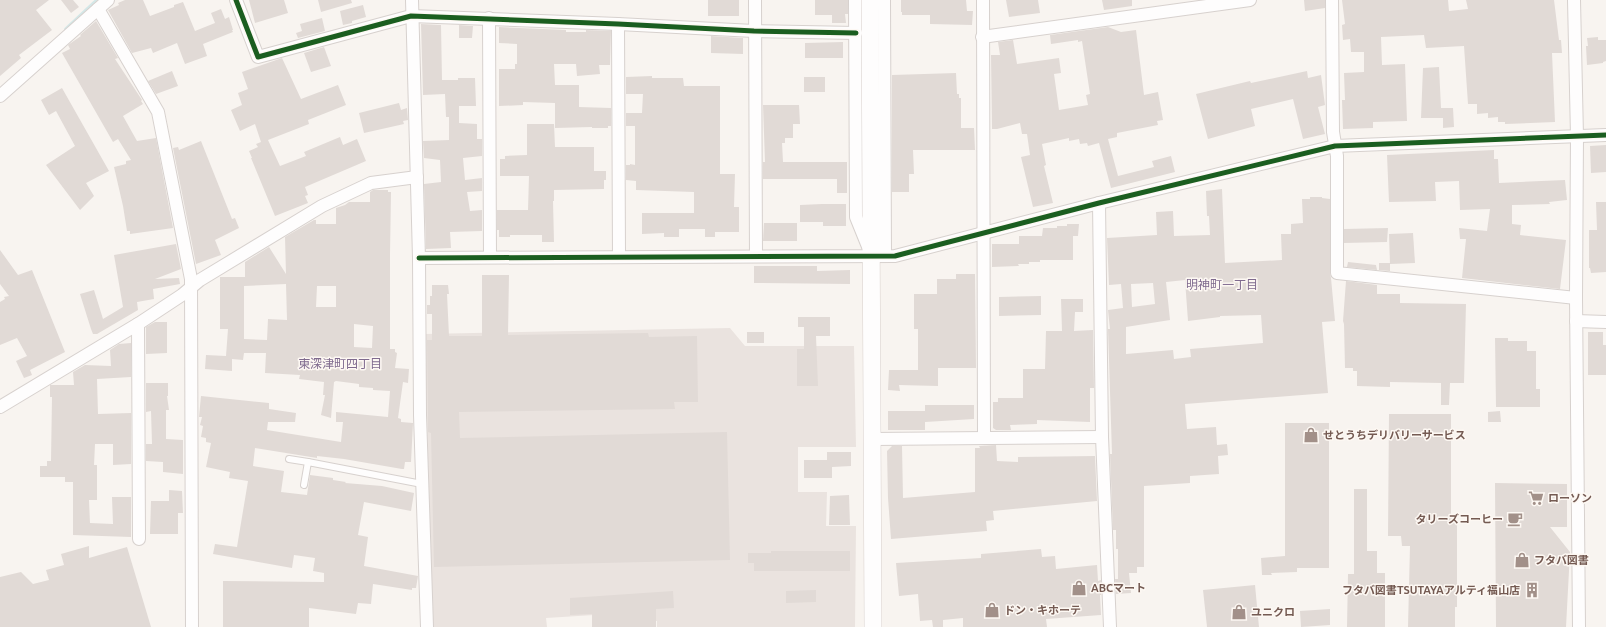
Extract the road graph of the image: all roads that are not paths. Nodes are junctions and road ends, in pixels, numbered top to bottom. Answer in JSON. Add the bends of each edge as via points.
{"nodes":[{"id":1,"x":108,"y":0,"type":"edge"},
{"id":2,"x":236,"y":0,"type":"edge"},
{"id":3,"x":412,"y":0,"type":"edge"},
{"id":4,"x":755,"y":0,"type":"edge"},
{"id":5,"x":855,"y":0,"type":"edge"},
{"id":6,"x":870,"y":0,"type":"edge"},
{"id":7,"x":884,"y":0,"type":"edge"},
{"id":8,"x":983,"y":0,"type":"edge"},
{"id":9,"x":1250,"y":0,"type":"edge"},
{"id":10,"x":1332,"y":0,"type":"edge"},
{"id":11,"x":1574,"y":0,"type":"edge"},
{"id":12,"x":98,"y":9,"type":"junction"},
{"id":13,"x":411,"y":16,"type":"junction"},
{"id":14,"x":489,"y":18,"type":"junction"},
{"id":15,"x":618,"y":24,"type":"junction"},
{"id":16,"x":754,"y":31,"type":"junction"},
{"id":17,"x":856,"y":33,"type":"junction"},
{"id":18,"x":982,"y":37,"type":"junction"},
{"id":19,"x":0,"y":96,"type":"edge"},
{"id":20,"x":1606,"y":135,"type":"edge"},
{"id":21,"x":1577,"y":136,"type":"junction"},
{"id":22,"x":1335,"y":146,"type":"junction"},
{"id":23,"x":417,"y":177,"type":"junction"},
{"id":24,"x":1099,"y":203,"type":"junction"},
{"id":25,"x":984,"y":234,"type":"junction"},
{"id":26,"x":619,"y":256,"type":"junction"},
{"id":27,"x":756,"y":256,"type":"junction"},
{"id":28,"x":878,"y":256,"type":"junction"},
{"id":29,"x":490,"y":257,"type":"junction"},
{"id":30,"x":419,"y":258,"type":"junction"},
{"id":31,"x":191,"y":288,"type":"junction"},
{"id":32,"x":1576,"y":298,"type":"junction"},
{"id":33,"x":1576,"y":321,"type":"junction"},
{"id":34,"x":1606,"y":322,"type":"edge"},
{"id":35,"x":138,"y":324,"type":"junction"},
{"id":36,"x":0,"y":407,"type":"edge"},
{"id":37,"x":1102,"y":437,"type":"junction"},
{"id":38,"x":984,"y":438,"type":"junction"},
{"id":39,"x":872,"y":439,"type":"junction"},
{"id":40,"x":289,"y":459,"type":"dead end"},
{"id":41,"x":308,"y":462,"type":"junction"},
{"id":42,"x":422,"y":484,"type":"junction"},
{"id":43,"x":304,"y":485,"type":"dead end"},
{"id":44,"x":139,"y":539,"type":"dead end"},
{"id":45,"x":192,"y":627,"type":"edge"},
{"id":46,"x":426,"y":627,"type":"edge"},
{"id":47,"x":873,"y":627,"type":"edge"},
{"id":48,"x":1110,"y":627,"type":"edge"},
{"id":49,"x":1579,"y":627,"type":"edge"}],
"edges":[{"from":1,"to":12,"type":"street"},
{"from":2,"to":13,"type":"street","via":[[258,57]]},
{"from":3,"to":13,"type":"street"},
{"from":4,"to":16,"type":"street"},
{"from":5,"to":17,"type":"street"},
{"from":6,"to":28,"type":"street"},
{"from":7,"to":28,"type":"street"},
{"from":8,"to":18,"type":"street"},
{"from":9,"to":18,"type":"street"},
{"from":10,"to":22,"type":"street"},
{"from":11,"to":21,"type":"street"},
{"from":12,"to":19,"type":"street"},
{"from":12,"to":31,"type":"street","via":[[158,112]]},
{"from":13,"to":14,"type":"street"},
{"from":13,"to":23,"type":"street"},
{"from":14,"to":15,"type":"street"},
{"from":14,"to":29,"type":"street"},
{"from":15,"to":16,"type":"street"},
{"from":15,"to":26,"type":"street"},
{"from":16,"to":17,"type":"street"},
{"from":16,"to":27,"type":"street"},
{"from":17,"to":28,"type":"street","via":[[856,217]]},
{"from":18,"to":25,"type":"street"},
{"from":20,"to":21,"type":"street"},
{"from":21,"to":22,"type":"street"},
{"from":21,"to":32,"type":"street"},
{"from":22,"to":24,"type":"street"},
{"from":22,"to":32,"type":"street","via":[[1336,273]]},
{"from":23,"to":30,"type":"street"},
{"from":23,"to":31,"type":"street","via":[[371,183],[322,206],[200,280]]},
{"from":24,"to":25,"type":"street"},
{"from":24,"to":37,"type":"street"},
{"from":25,"to":28,"type":"street","via":[[895,256]]},
{"from":25,"to":38,"type":"street"},
{"from":26,"to":27,"type":"street"},
{"from":26,"to":29,"type":"street"},
{"from":27,"to":28,"type":"street"},
{"from":28,"to":39,"type":"street"},
{"from":29,"to":30,"type":"street"},
{"from":30,"to":42,"type":"street"},
{"from":31,"to":35,"type":"street"},
{"from":31,"to":45,"type":"street"},
{"from":32,"to":33,"type":"street"},
{"from":33,"to":34,"type":"street"},
{"from":33,"to":49,"type":"street"},
{"from":35,"to":36,"type":"street"},
{"from":35,"to":44,"type":"street"},
{"from":37,"to":38,"type":"street"},
{"from":37,"to":48,"type":"street"},
{"from":38,"to":39,"type":"street"},
{"from":39,"to":47,"type":"street"},
{"from":40,"to":41,"type":"lane"},
{"from":41,"to":42,"type":"lane"},
{"from":41,"to":43,"type":"lane"},
{"from":42,"to":46,"type":"street"}]}
